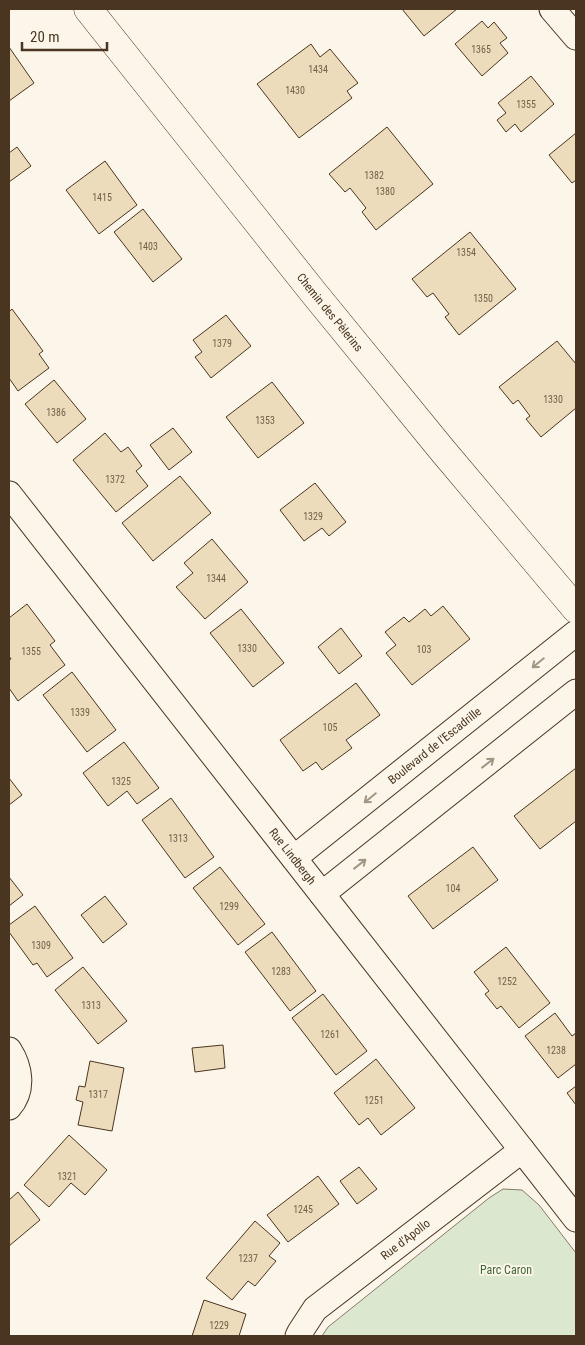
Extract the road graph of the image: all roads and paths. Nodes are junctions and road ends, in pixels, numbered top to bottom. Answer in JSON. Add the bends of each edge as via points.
{"nodes":[{"id":1,"x":88,"y":9,"type":"edge"},
{"id":2,"x":552,"y":9,"type":"edge"},
{"id":3,"x":576,"y":38,"type":"edge"},
{"id":4,"x":9,"y":494,"type":"edge"},
{"id":5,"x":576,"y":609,"type":"edge"},
{"id":6,"x":576,"y":633,"type":"edge"},
{"id":7,"x":576,"y":692,"type":"edge"},
{"id":8,"x":294,"y":858,"type":"junction"},
{"id":9,"x":322,"y":894,"type":"junction"},
{"id":10,"x":9,"y":1050,"type":"edge"},
{"id":11,"x":9,"y":1106,"type":"edge"},
{"id":12,"x":522,"y":1150,"type":"junction"},
{"id":13,"x":576,"y":1219,"type":"edge"},
{"id":14,"x":298,"y":1336,"type":"edge"}],
"edges":[{"from":1,"to":5,"type":"street","name":"Chemin des Pèlerins","via":[[320,300]]},
{"from":2,"to":3,"type":"street"},
{"from":4,"to":8,"type":"street","name":"Rue Lindbergh"},
{"from":6,"to":8,"type":"street","name":"Boulevard de l'Escadrille","one_way":true},
{"from":9,"to":7,"type":"street","one_way":true},
{"from":8,"to":9,"type":"street","name":"Rue Lindbergh"},
{"from":9,"to":12,"type":"street","name":"Rue Lindbergh"},
{"from":10,"to":11,"type":"street","via":[[16,1061],[20,1081]]},
{"from":12,"to":13,"type":"street","name":"Rue Lindbergh"},
{"from":12,"to":14,"type":"street","name":"Rue d'Apollo","via":[[315,1309]]}]}
